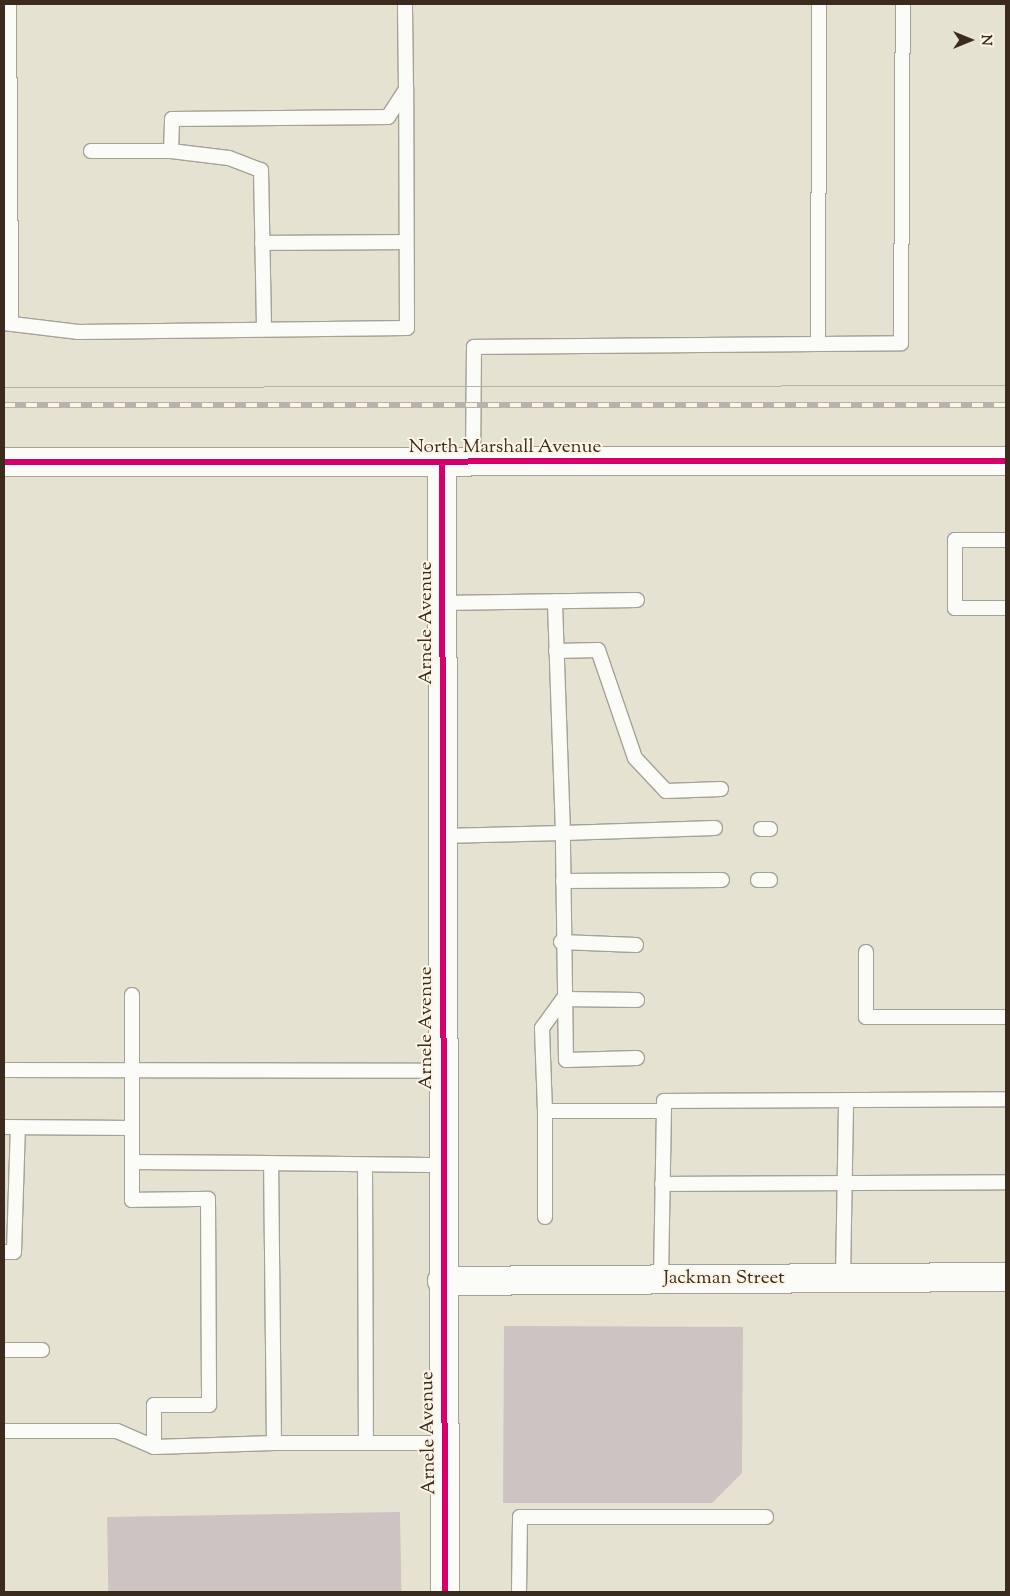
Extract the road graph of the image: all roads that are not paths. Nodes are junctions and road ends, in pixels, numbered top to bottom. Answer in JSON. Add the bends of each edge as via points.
{"nodes":[{"id":1,"x":8,"y":4,"type":"edge"},
{"id":2,"x":405,"y":4,"type":"edge"},
{"id":3,"x":819,"y":4,"type":"edge"},
{"id":4,"x":904,"y":4,"type":"edge"},
{"id":5,"x":406,"y":89,"type":"junction"},
{"id":6,"x":92,"y":151,"type":"dead end"},
{"id":7,"x":171,"y":151,"type":"junction"},
{"id":8,"x":406,"y":242,"type":"junction"},
{"id":9,"x":262,"y":243,"type":"junction"},
{"id":10,"x":7,"y":323,"type":"edge"},
{"id":11,"x":264,"y":330,"type":"junction"},
{"id":12,"x":818,"y":343,"type":"junction"},
{"id":13,"x":1006,"y":461,"type":"edge"},
{"id":14,"x":4,"y":462,"type":"edge"},
{"id":15,"x":473,"y":462,"type":"junction"},
{"id":16,"x":442,"y":463,"type":"junction"},
{"id":17,"x":1006,"y":540,"type":"edge"},
{"id":18,"x":637,"y":600,"type":"dead end"},
{"id":19,"x":555,"y":601,"type":"junction"},
{"id":20,"x":442,"y":603,"type":"junction"},
{"id":21,"x":1006,"y":608,"type":"edge"},
{"id":22,"x":556,"y":651,"type":"junction"},
{"id":23,"x":721,"y":789,"type":"dead end"},
{"id":24,"x":715,"y":828,"type":"dead end"},
{"id":25,"x":563,"y":833,"type":"junction"},
{"id":26,"x":442,"y":836,"type":"junction"},
{"id":27,"x":722,"y":880,"type":"dead end"},
{"id":28,"x":563,"y":881,"type":"junction"},
{"id":29,"x":561,"y":942,"type":"junction"},
{"id":30,"x":636,"y":945,"type":"dead end"},
{"id":31,"x":866,"y":952,"type":"dead end"},
{"id":32,"x":132,"y":995,"type":"dead end"},
{"id":33,"x":563,"y":999,"type":"junction"},
{"id":34,"x":637,"y":1000,"type":"dead end"},
{"id":35,"x":1006,"y":1017,"type":"edge"},
{"id":36,"x":637,"y":1058,"type":"dead end"},
{"id":37,"x":4,"y":1070,"type":"edge"},
{"id":38,"x":131,"y":1070,"type":"junction"},
{"id":39,"x":442,"y":1071,"type":"junction"},
{"id":40,"x":1006,"y":1099,"type":"edge"},
{"id":41,"x":846,"y":1100,"type":"junction"},
{"id":42,"x":545,"y":1111,"type":"junction"},
{"id":43,"x":664,"y":1111,"type":"junction"},
{"id":44,"x":11,"y":1128,"type":"edge"},
{"id":45,"x":132,"y":1128,"type":"junction"},
{"id":46,"x":132,"y":1162,"type":"junction"},
{"id":47,"x":272,"y":1163,"type":"junction"},
{"id":48,"x":442,"y":1165,"type":"junction"},
{"id":49,"x":364,"y":1167,"type":"junction"},
{"id":50,"x":1006,"y":1182,"type":"edge"},
{"id":51,"x":844,"y":1183,"type":"junction"},
{"id":52,"x":662,"y":1184,"type":"junction"},
{"id":53,"x":545,"y":1217,"type":"dead end"},
{"id":54,"x":4,"y":1252,"type":"edge"},
{"id":55,"x":1006,"y":1277,"type":"edge"},
{"id":56,"x":843,"y":1278,"type":"junction"},
{"id":57,"x":661,"y":1279,"type":"junction"},
{"id":58,"x":442,"y":1281,"type":"junction"},
{"id":59,"x":4,"y":1350,"type":"edge"},
{"id":60,"x":42,"y":1350,"type":"dead end"},
{"id":61,"x":4,"y":1431,"type":"edge"},
{"id":62,"x":366,"y":1443,"type":"junction"},
{"id":63,"x":444,"y":1443,"type":"junction"},
{"id":64,"x":274,"y":1444,"type":"junction"},
{"id":65,"x":154,"y":1447,"type":"junction"},
{"id":66,"x":766,"y":1516,"type":"dead end"},
{"id":67,"x":445,"y":1592,"type":"edge"},
{"id":68,"x":519,"y":1592,"type":"edge"}],
"edges":[{"from":1,"to":10,"type":"lane"},
{"from":2,"to":5,"type":"lane"},
{"from":3,"to":12,"type":"lane"},
{"from":4,"to":12,"type":"lane","via":[[901,342]]},
{"from":5,"to":7,"type":"lane","via":[[388,117],[172,119]]},
{"from":5,"to":8,"type":"lane"},
{"from":6,"to":7,"type":"lane"},
{"from":7,"to":9,"type":"lane","via":[[229,158],[261,170]]},
{"from":8,"to":9,"type":"lane"},
{"from":8,"to":11,"type":"lane","via":[[407,328]]},
{"from":9,"to":11,"type":"lane"},
{"from":10,"to":11,"type":"lane","via":[[78,332]]},
{"from":12,"to":15,"type":"lane","via":[[474,347]]},
{"from":13,"to":15,"type":"street","name":"North Marshall Avenue"},
{"from":14,"to":16,"type":"street","name":"North Marshall Avenue"},
{"from":15,"to":16,"type":"street","name":"North Marshall Avenue"},
{"from":16,"to":20,"type":"street","name":"Arnele Avenue"},
{"from":17,"to":21,"type":"lane","via":[[955,540],[955,608]]},
{"from":18,"to":19,"type":"lane"},
{"from":19,"to":20,"type":"lane"},
{"from":19,"to":22,"type":"lane"},
{"from":20,"to":26,"type":"street","name":"Arnele Avenue"},
{"from":22,"to":23,"type":"lane","via":[[598,650],[635,758],[666,791]]},
{"from":22,"to":25,"type":"lane"},
{"from":24,"to":25,"type":"lane"},
{"from":25,"to":26,"type":"lane"},
{"from":25,"to":28,"type":"lane"},
{"from":26,"to":39,"type":"street","name":"Arnele Avenue"},
{"from":27,"to":28,"type":"lane"},
{"from":28,"to":29,"type":"lane"},
{"from":29,"to":30,"type":"lane"},
{"from":29,"to":33,"type":"lane"},
{"from":31,"to":35,"type":"lane","via":[[866,1016]]},
{"from":32,"to":38,"type":"lane"},
{"from":33,"to":34,"type":"lane"},
{"from":33,"to":36,"type":"lane","via":[[566,1060]]},
{"from":33,"to":42,"type":"lane","via":[[542,1028]]},
{"from":37,"to":38,"type":"lane"},
{"from":38,"to":39,"type":"lane"},
{"from":38,"to":45,"type":"lane"},
{"from":39,"to":48,"type":"street","name":"Arnele Avenue"},
{"from":40,"to":41,"type":"lane"},
{"from":41,"to":43,"type":"lane","via":[[664,1101]]},
{"from":41,"to":51,"type":"lane"},
{"from":42,"to":43,"type":"lane"},
{"from":42,"to":53,"type":"lane"},
{"from":43,"to":52,"type":"lane"},
{"from":44,"to":45,"type":"lane"},
{"from":44,"to":54,"type":"lane","via":[[14,1252]]},
{"from":45,"to":46,"type":"lane"},
{"from":46,"to":47,"type":"lane"},
{"from":46,"to":65,"type":"lane","via":[[132,1200],[208,1200],[209,1405],[154,1405]]},
{"from":47,"to":49,"type":"lane"},
{"from":47,"to":64,"type":"lane"},
{"from":48,"to":49,"type":"lane"},
{"from":48,"to":58,"type":"street","name":"Arnele Avenue"},
{"from":49,"to":62,"type":"lane"},
{"from":50,"to":51,"type":"lane"},
{"from":51,"to":52,"type":"lane"},
{"from":51,"to":56,"type":"lane"},
{"from":52,"to":57,"type":"lane"},
{"from":55,"to":56,"type":"street","name":"Jackman Street"},
{"from":56,"to":57,"type":"street","name":"Jackman Street"},
{"from":57,"to":58,"type":"street","name":"Jackman Street"},
{"from":58,"to":63,"type":"street","name":"Arnele Avenue"},
{"from":59,"to":60,"type":"lane"},
{"from":61,"to":65,"type":"lane","via":[[117,1431]]},
{"from":62,"to":63,"type":"lane"},
{"from":62,"to":64,"type":"lane"},
{"from":63,"to":67,"type":"street","name":"Arnele Avenue"},
{"from":64,"to":65,"type":"lane"},
{"from":66,"to":68,"type":"lane","via":[[520,1516]]}]}
